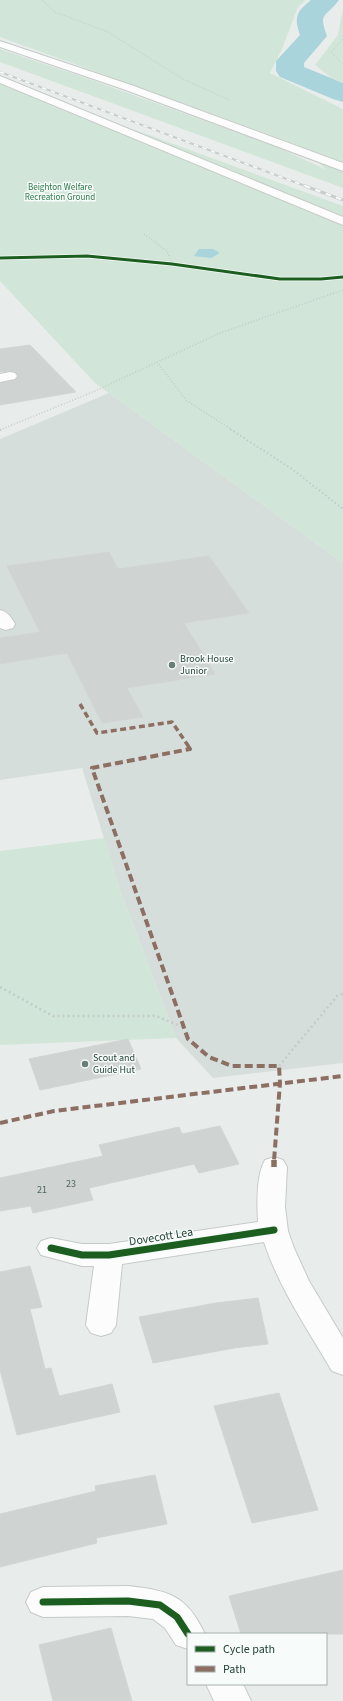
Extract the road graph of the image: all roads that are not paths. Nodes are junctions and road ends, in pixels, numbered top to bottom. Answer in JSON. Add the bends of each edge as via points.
{"nodes":[{"id":1,"x":0,"y":44,"type":"edge"},
{"id":2,"x":0,"y":79,"type":"edge"},
{"id":3,"x":343,"y":167,"type":"edge"},
{"id":4,"x":343,"y":221,"type":"edge"},
{"id":5,"x":274,"y":1167,"type":"dead end"},
{"id":6,"x":274,"y":1230,"type":"junction"},
{"id":7,"x":51,"y":1248,"type":"dead end"},
{"id":8,"x":109,"y":1255,"type":"junction"},
{"id":9,"x":101,"y":1325,"type":"dead end"},
{"id":10,"x":343,"y":1363,"type":"edge"},
{"id":11,"x":43,"y":1602,"type":"dead end"},
{"id":12,"x":187,"y":1633,"type":"edge"},
{"id":13,"x":223,"y":1685,"type":"edge"},
{"id":14,"x":234,"y":1701,"type":"edge"}],
"edges":[{"from":1,"to":3,"type":"street","via":[[127,87]]},
{"from":2,"to":4,"type":"street"},
{"from":5,"to":6,"type":"street"},
{"from":6,"to":8,"type":"street","name":"Dovecott Lea"},
{"from":6,"to":10,"type":"street","via":[[287,1264]]},
{"from":7,"to":8,"type":"street","name":"Dovecott Lea","via":[[82,1255]]},
{"from":8,"to":9,"type":"street"},
{"from":11,"to":12,"type":"street","via":[[128,1601],[160,1605],[177,1617]]},
{"from":13,"to":14,"type":"street"}]}
